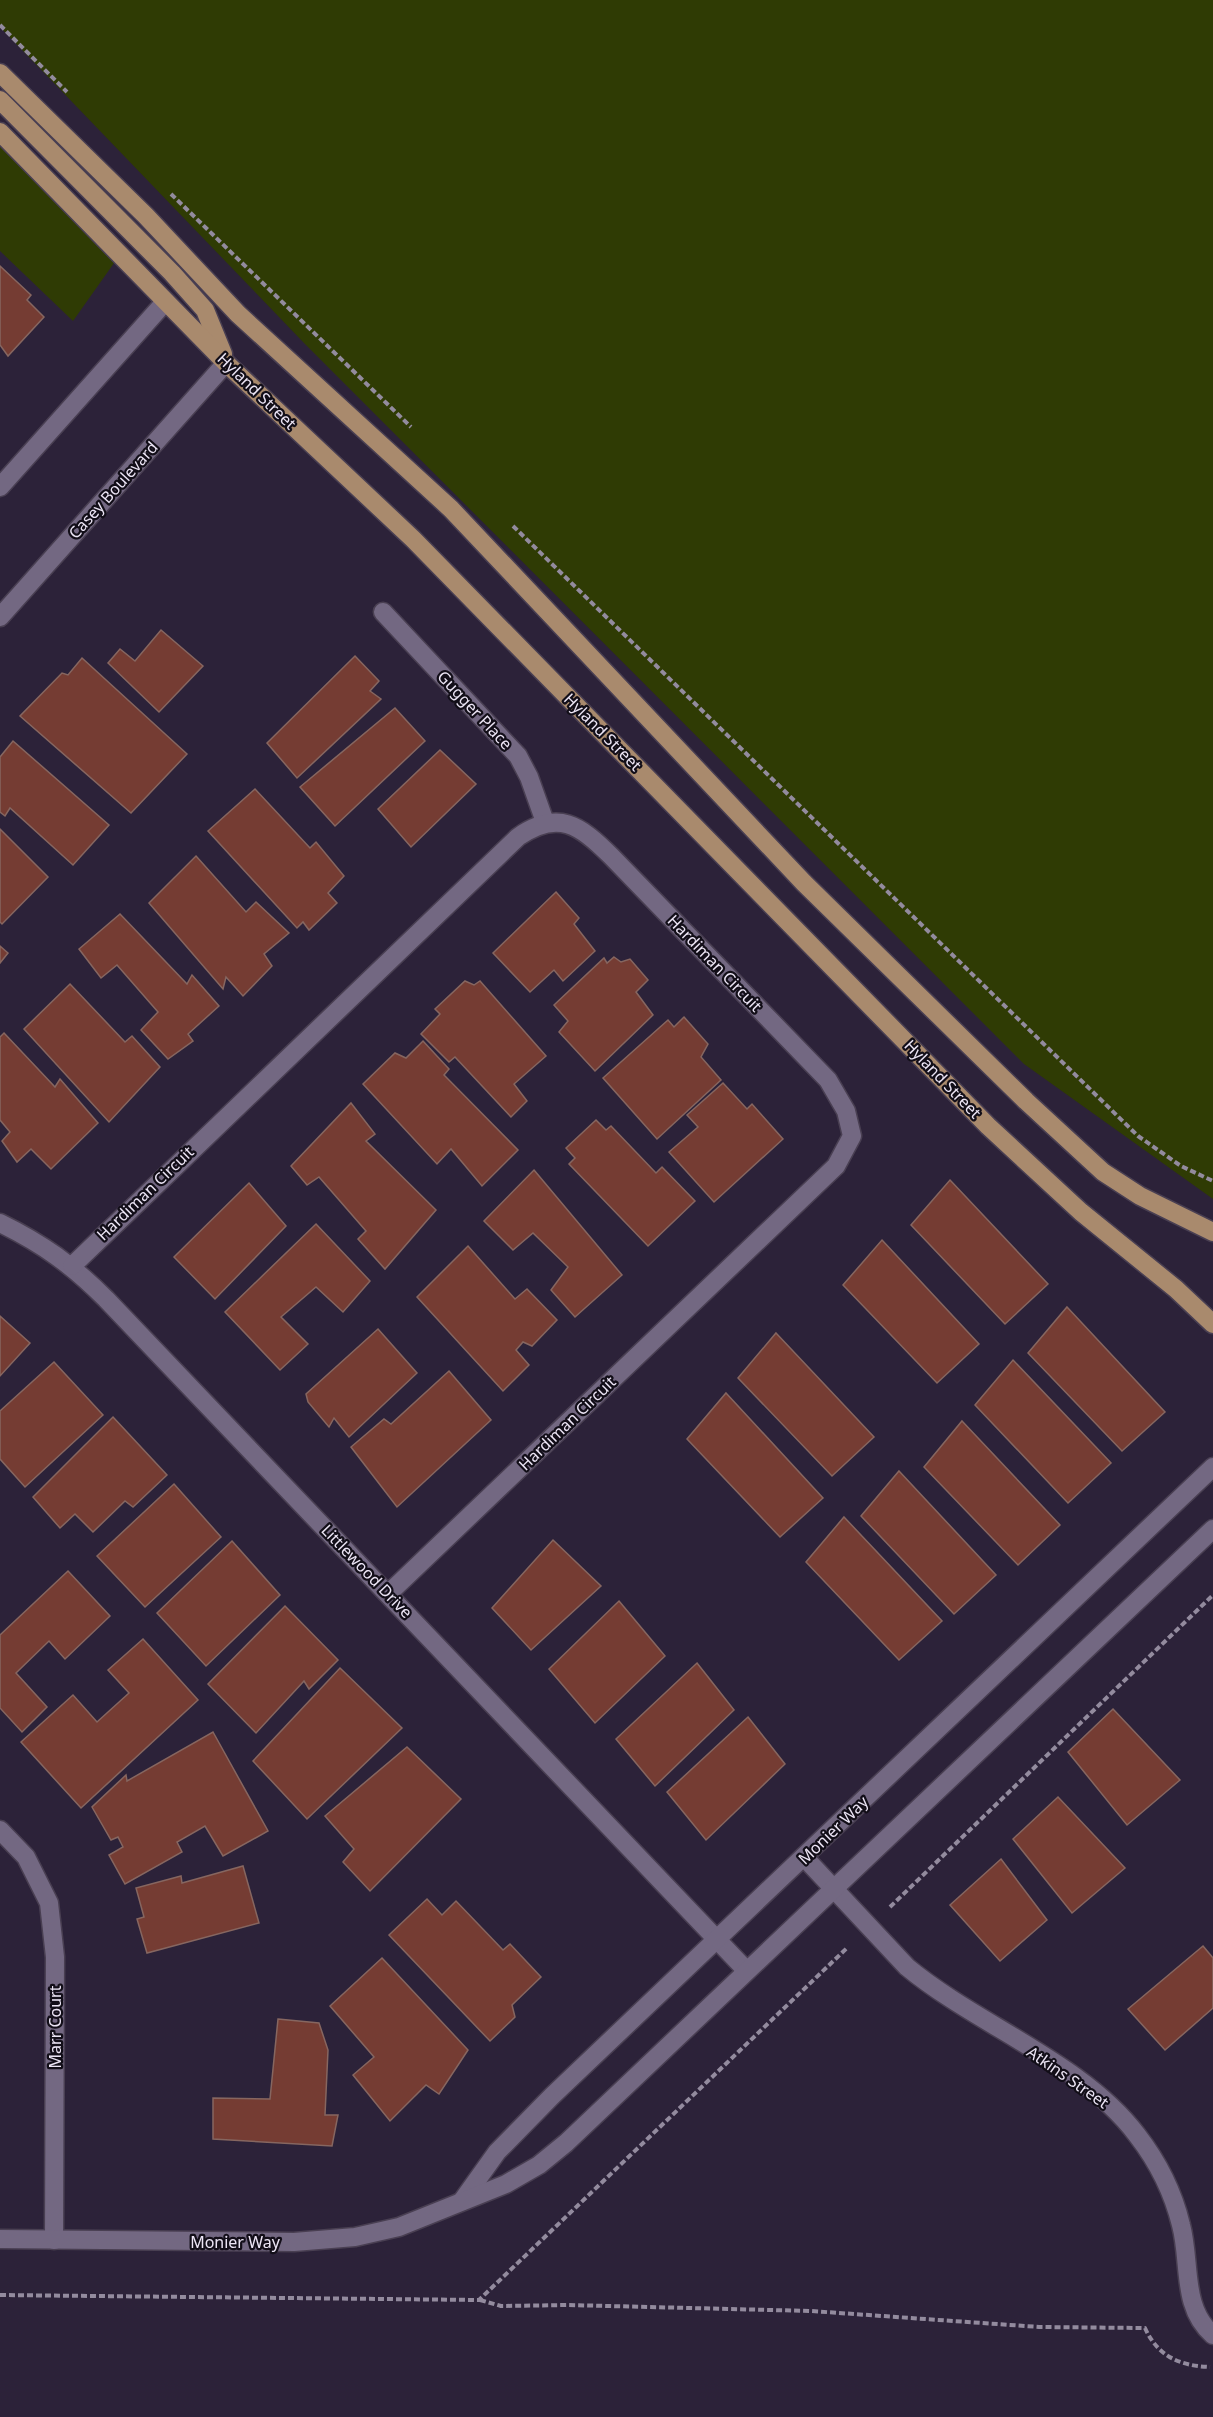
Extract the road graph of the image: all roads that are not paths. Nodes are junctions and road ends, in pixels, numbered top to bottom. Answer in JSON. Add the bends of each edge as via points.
{"nodes":[{"id":1,"x":0,"y":73,"type":"edge"},
{"id":2,"x":0,"y":100,"type":"edge"},
{"id":3,"x":0,"y":132,"type":"edge"},
{"id":4,"x":165,"y":302,"type":"junction"},
{"id":5,"x":205,"y":310,"type":"junction"},
{"id":6,"x":238,"y":314,"type":"junction"},
{"id":7,"x":226,"y":363,"type":"junction"},
{"id":8,"x":0,"y":487,"type":"edge"},
{"id":9,"x":383,"y":612,"type":"dead end"},
{"id":10,"x":0,"y":617,"type":"edge"},
{"id":11,"x":545,"y":822,"type":"junction"},
{"id":12,"x":0,"y":1223,"type":"edge"},
{"id":13,"x":1213,"y":1232,"type":"edge"},
{"id":14,"x":72,"y":1266,"type":"junction"},
{"id":15,"x":1213,"y":1324,"type":"edge"},
{"id":16,"x":1213,"y":1467,"type":"edge"},
{"id":17,"x":1213,"y":1529,"type":"edge"},
{"id":18,"x":388,"y":1593,"type":"junction"},
{"id":19,"x":0,"y":1830,"type":"edge"},
{"id":20,"x":804,"y":1857,"type":"junction"},
{"id":21,"x":835,"y":1888,"type":"junction"},
{"id":22,"x":717,"y":1940,"type":"junction"},
{"id":23,"x":746,"y":1970,"type":"junction"},
{"id":24,"x":462,"y":2201,"type":"junction"},
{"id":25,"x":0,"y":2238,"type":"edge"},
{"id":26,"x":54,"y":2240,"type":"junction"},
{"id":27,"x":1210,"y":2332,"type":"edge"}],
"edges":[{"from":1,"to":6,"type":"main road","via":[[146,216]]},
{"from":2,"to":5,"type":"main road"},
{"from":3,"to":4,"type":"main road","name":"Hyland Street"},
{"from":4,"to":5,"type":"main road"},
{"from":4,"to":7,"type":"main road","name":"Hyland Street"},
{"from":4,"to":8,"type":"street"},
{"from":5,"to":6,"type":"main road"},
{"from":5,"to":7,"type":"main road"},
{"from":6,"to":13,"type":"main road","via":[[451,509],[804,883],[1058,1132],[1131,1191]]},
{"from":7,"to":10,"type":"street","name":"Casey Boulevard"},
{"from":7,"to":15,"type":"main road","name":"Hyland Street","via":[[421,547],[988,1126]]},
{"from":9,"to":11,"type":"street","name":"Gugger Place","via":[[514,750],[529,777]]},
{"from":11,"to":14,"type":"street","name":"Hardiman Circuit","via":[[508,845]]},
{"from":11,"to":18,"type":"street","name":"Hardiman Circuit","via":[[579,829],[619,864],[828,1080],[846,1111],[852,1136],[836,1166]]},
{"from":12,"to":14,"type":"street","name":"Littlewood Drive"},
{"from":14,"to":18,"type":"street","name":"Littlewood Drive"},
{"from":16,"to":20,"type":"street","name":"Monier Way"},
{"from":17,"to":21,"type":"street","name":"Monier Way"},
{"from":18,"to":22,"type":"street","name":"Littlewood Drive"},
{"from":19,"to":26,"type":"street","name":"Marr Court","via":[[26,1857],[49,1904],[55,1957]]},
{"from":20,"to":21,"type":"street","name":"Atkins Street"},
{"from":20,"to":22,"type":"street","name":"Monier Way"},
{"from":21,"to":23,"type":"street","name":"Monier Way"},
{"from":21,"to":27,"type":"street","name":"Atkins Street","via":[[923,1980],[1072,2076],[1137,2134],[1171,2192],[1182,2226],[1193,2306]]},
{"from":22,"to":23,"type":"street","name":"Littlewood Drive"},
{"from":22,"to":24,"type":"street","name":"Monier Way","via":[[527,2120],[497,2152]]},
{"from":23,"to":24,"type":"street","name":"Monier Way","via":[[566,2143],[522,2176]]},
{"from":24,"to":26,"type":"street","name":"Monier Way","via":[[399,2227],[325,2241]]},
{"from":25,"to":26,"type":"street","name":"Monier Way"}]}
